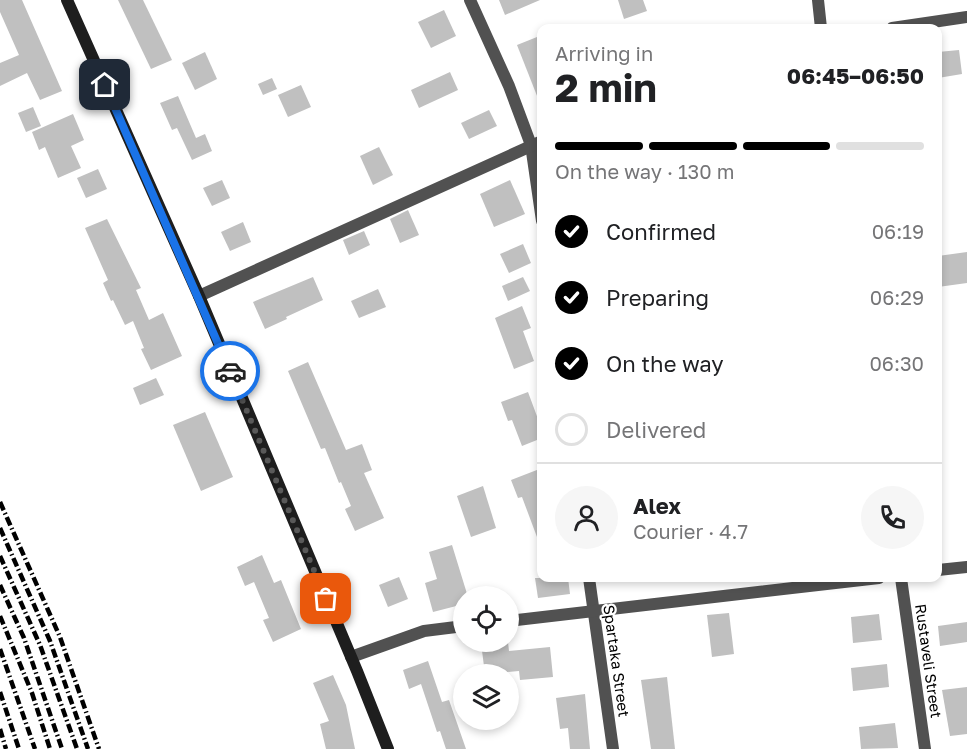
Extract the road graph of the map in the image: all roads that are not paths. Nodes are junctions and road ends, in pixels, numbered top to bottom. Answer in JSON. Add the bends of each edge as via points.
{"nodes":[{"id":1,"x":68,"y":0,"type":"edge"},
{"id":2,"x":470,"y":0,"type":"edge"},
{"id":3,"x":818,"y":0,"type":"edge"},
{"id":4,"x":967,"y":17,"type":"edge"},
{"id":5,"x":821,"y":24,"type":"edge"},
{"id":6,"x":919,"y":24,"type":"edge"},
{"id":7,"x":536,"y":143,"type":"edge"},
{"id":8,"x":199,"y":296,"type":"junction"},
{"id":9,"x":967,"y":567,"type":"edge"},
{"id":10,"x":942,"y":570,"type":"edge"},
{"id":11,"x":590,"y":582,"type":"edge"},
{"id":12,"x":845,"y":582,"type":"edge"},
{"id":13,"x":902,"y":582,"type":"edge"},
{"id":14,"x":594,"y":612,"type":"junction"},
{"id":15,"x":519,"y":620,"type":"edge"},
{"id":16,"x":453,"y":627,"type":"edge"},
{"id":17,"x":351,"y":657,"type":"junction"},
{"id":18,"x":387,"y":749,"type":"edge"},
{"id":19,"x":612,"y":749,"type":"edge"},
{"id":20,"x":925,"y":749,"type":"edge"}],
"edges":[{"from":1,"to":8,"type":"main road"},
{"from":2,"to":7,"type":"street"},
{"from":3,"to":5,"type":"street"},
{"from":4,"to":6,"type":"street"},
{"from":7,"to":8,"type":"street"},
{"from":8,"to":17,"type":"main road"},
{"from":9,"to":10,"type":"street"},
{"from":11,"to":14,"type":"street","name":"Spartaka Street"},
{"from":12,"to":14,"type":"street"},
{"from":13,"to":20,"type":"street","name":"Rustaveli Street"},
{"from":14,"to":15,"type":"street"},
{"from":14,"to":19,"type":"street","name":"Spartaka Street"},
{"from":16,"to":17,"type":"street","via":[[424,631]]},
{"from":17,"to":18,"type":"main road"}]}
